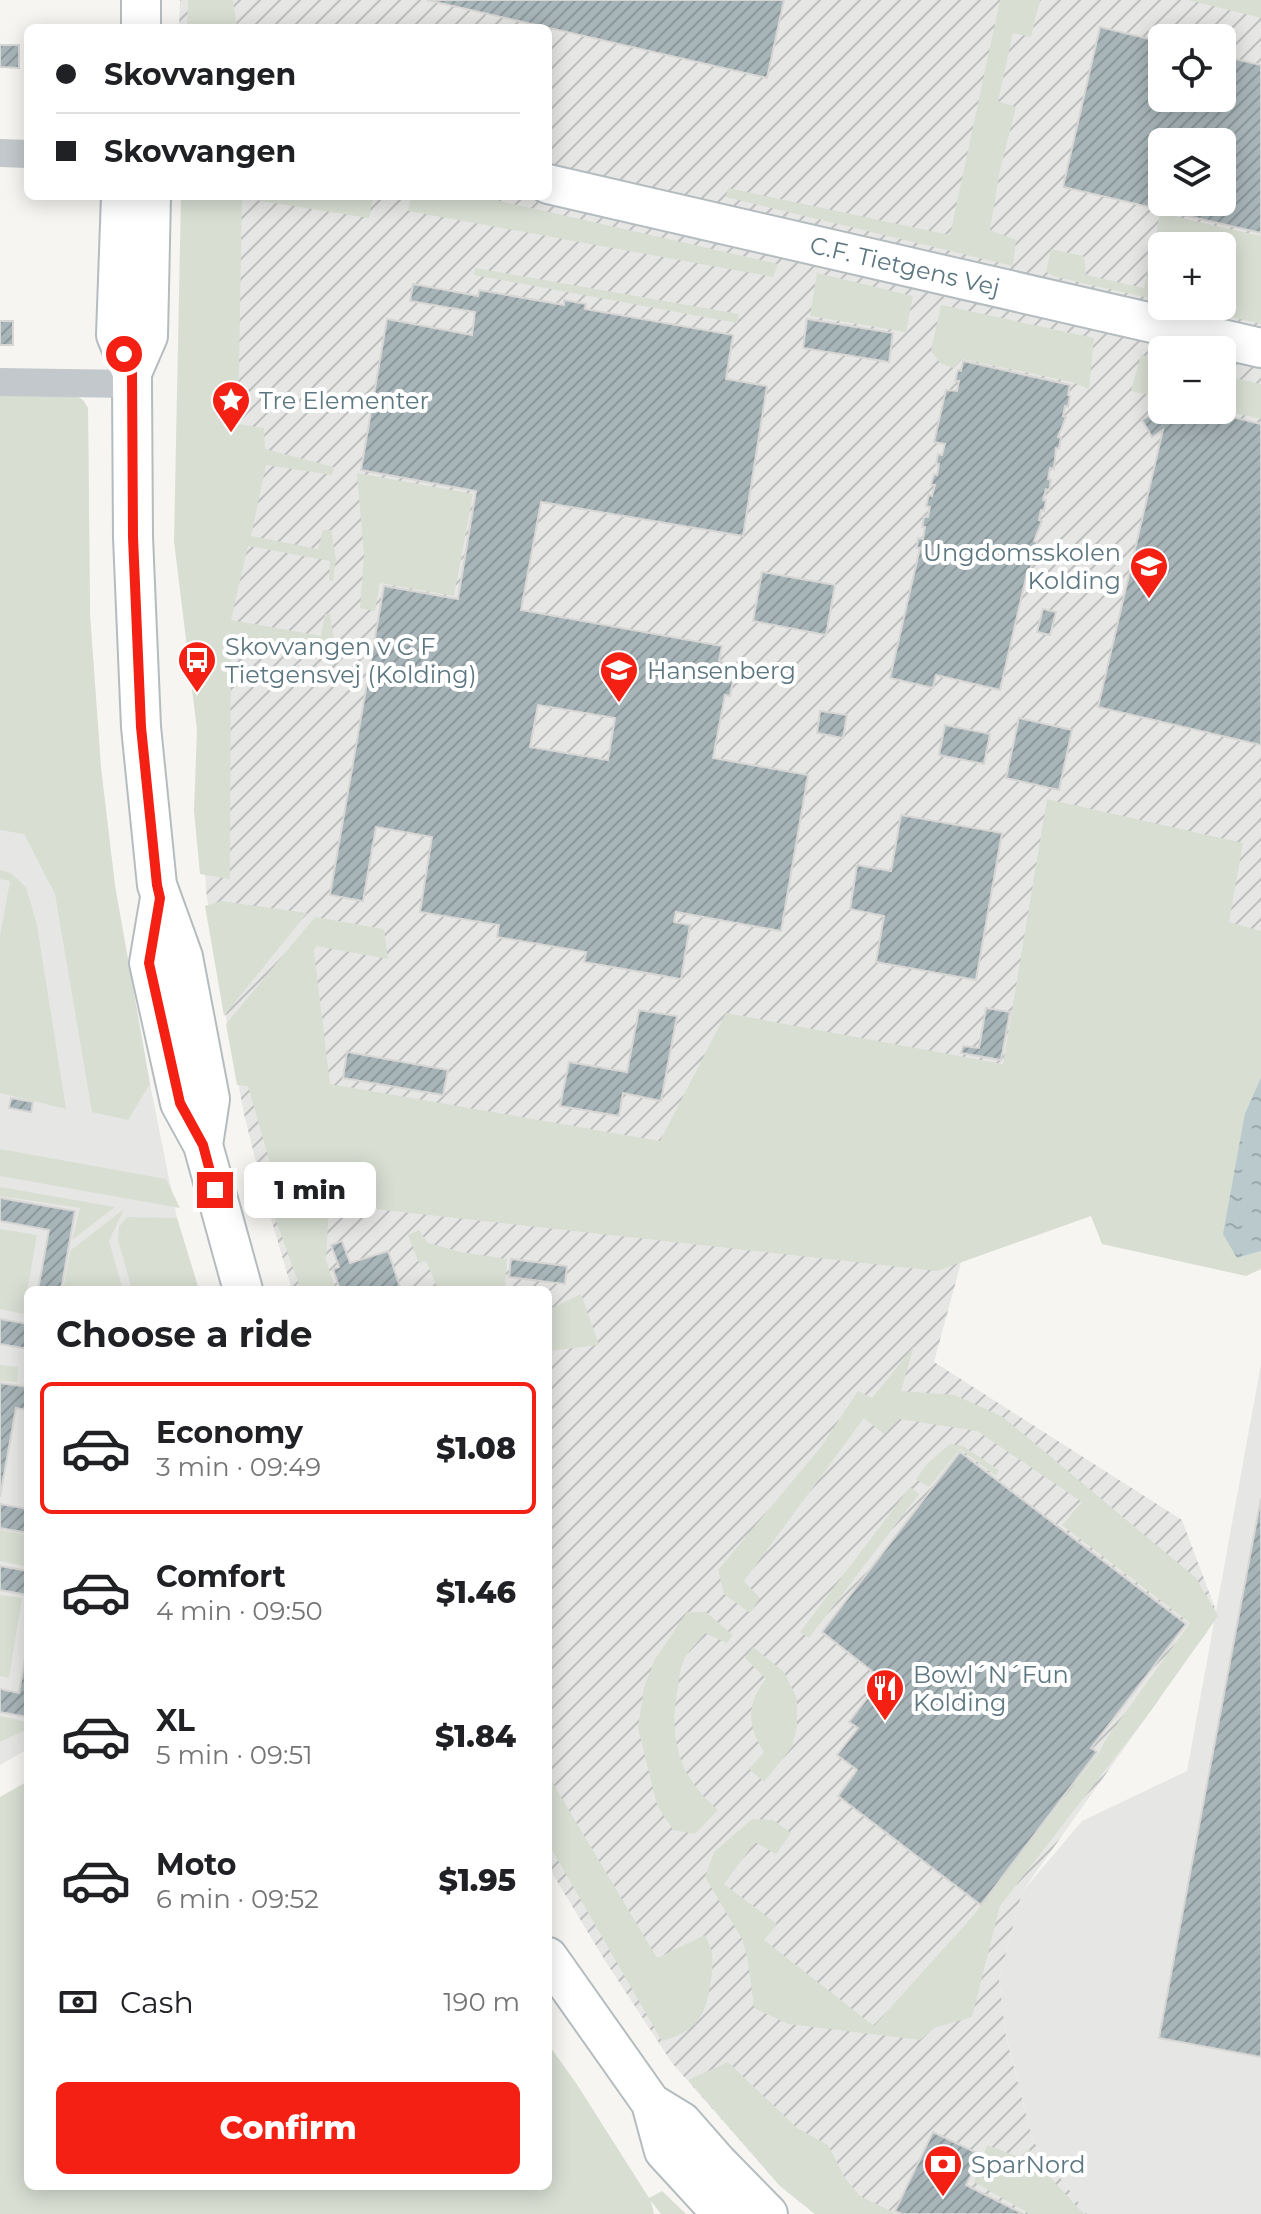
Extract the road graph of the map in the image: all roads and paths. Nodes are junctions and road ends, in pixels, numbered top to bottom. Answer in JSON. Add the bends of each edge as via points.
{"nodes":[{"id":1,"x":141,"y":0,"type":"edge"},
{"id":2,"x":141,"y":24,"type":"edge"},
{"id":3,"x":0,"y":153,"type":"edge"},
{"id":4,"x":24,"y":154,"type":"edge"},
{"id":5,"x":552,"y":185,"type":"edge"},
{"id":6,"x":121,"y":200,"type":"edge"},
{"id":7,"x":151,"y":200,"type":"edge"},
{"id":8,"x":1261,"y":348,"type":"edge"},
{"id":9,"x":132,"y":379,"type":"junction"},
{"id":10,"x":0,"y":382,"type":"edge"},
{"id":11,"x":242,"y":1286,"type":"edge"},
{"id":12,"x":552,"y":1963,"type":"edge"},
{"id":13,"x":651,"y":2103,"type":"junction"},
{"id":14,"x":722,"y":2214,"type":"edge"},
{"id":15,"x":768,"y":2214,"type":"edge"}],
"edges":[{"from":1,"to":2,"type":"street"},
{"from":3,"to":4,"type":"street"},
{"from":5,"to":8,"type":"street","name":"C.F. Tietgens Vej"},
{"from":6,"to":9,"type":"street","via":[[116,335]]},
{"from":7,"to":9,"type":"street","via":[[148,336]]},
{"from":9,"to":10,"type":"street"},
{"from":9,"to":11,"type":"street","via":[[141,727],[160,898],[149,963],[180,1103],[203,1145]]},
{"from":12,"to":13,"type":"street"},
{"from":13,"to":14,"type":"street","via":[[664,2151]]},
{"from":13,"to":15,"type":"street","via":[[682,2122]]}]}
